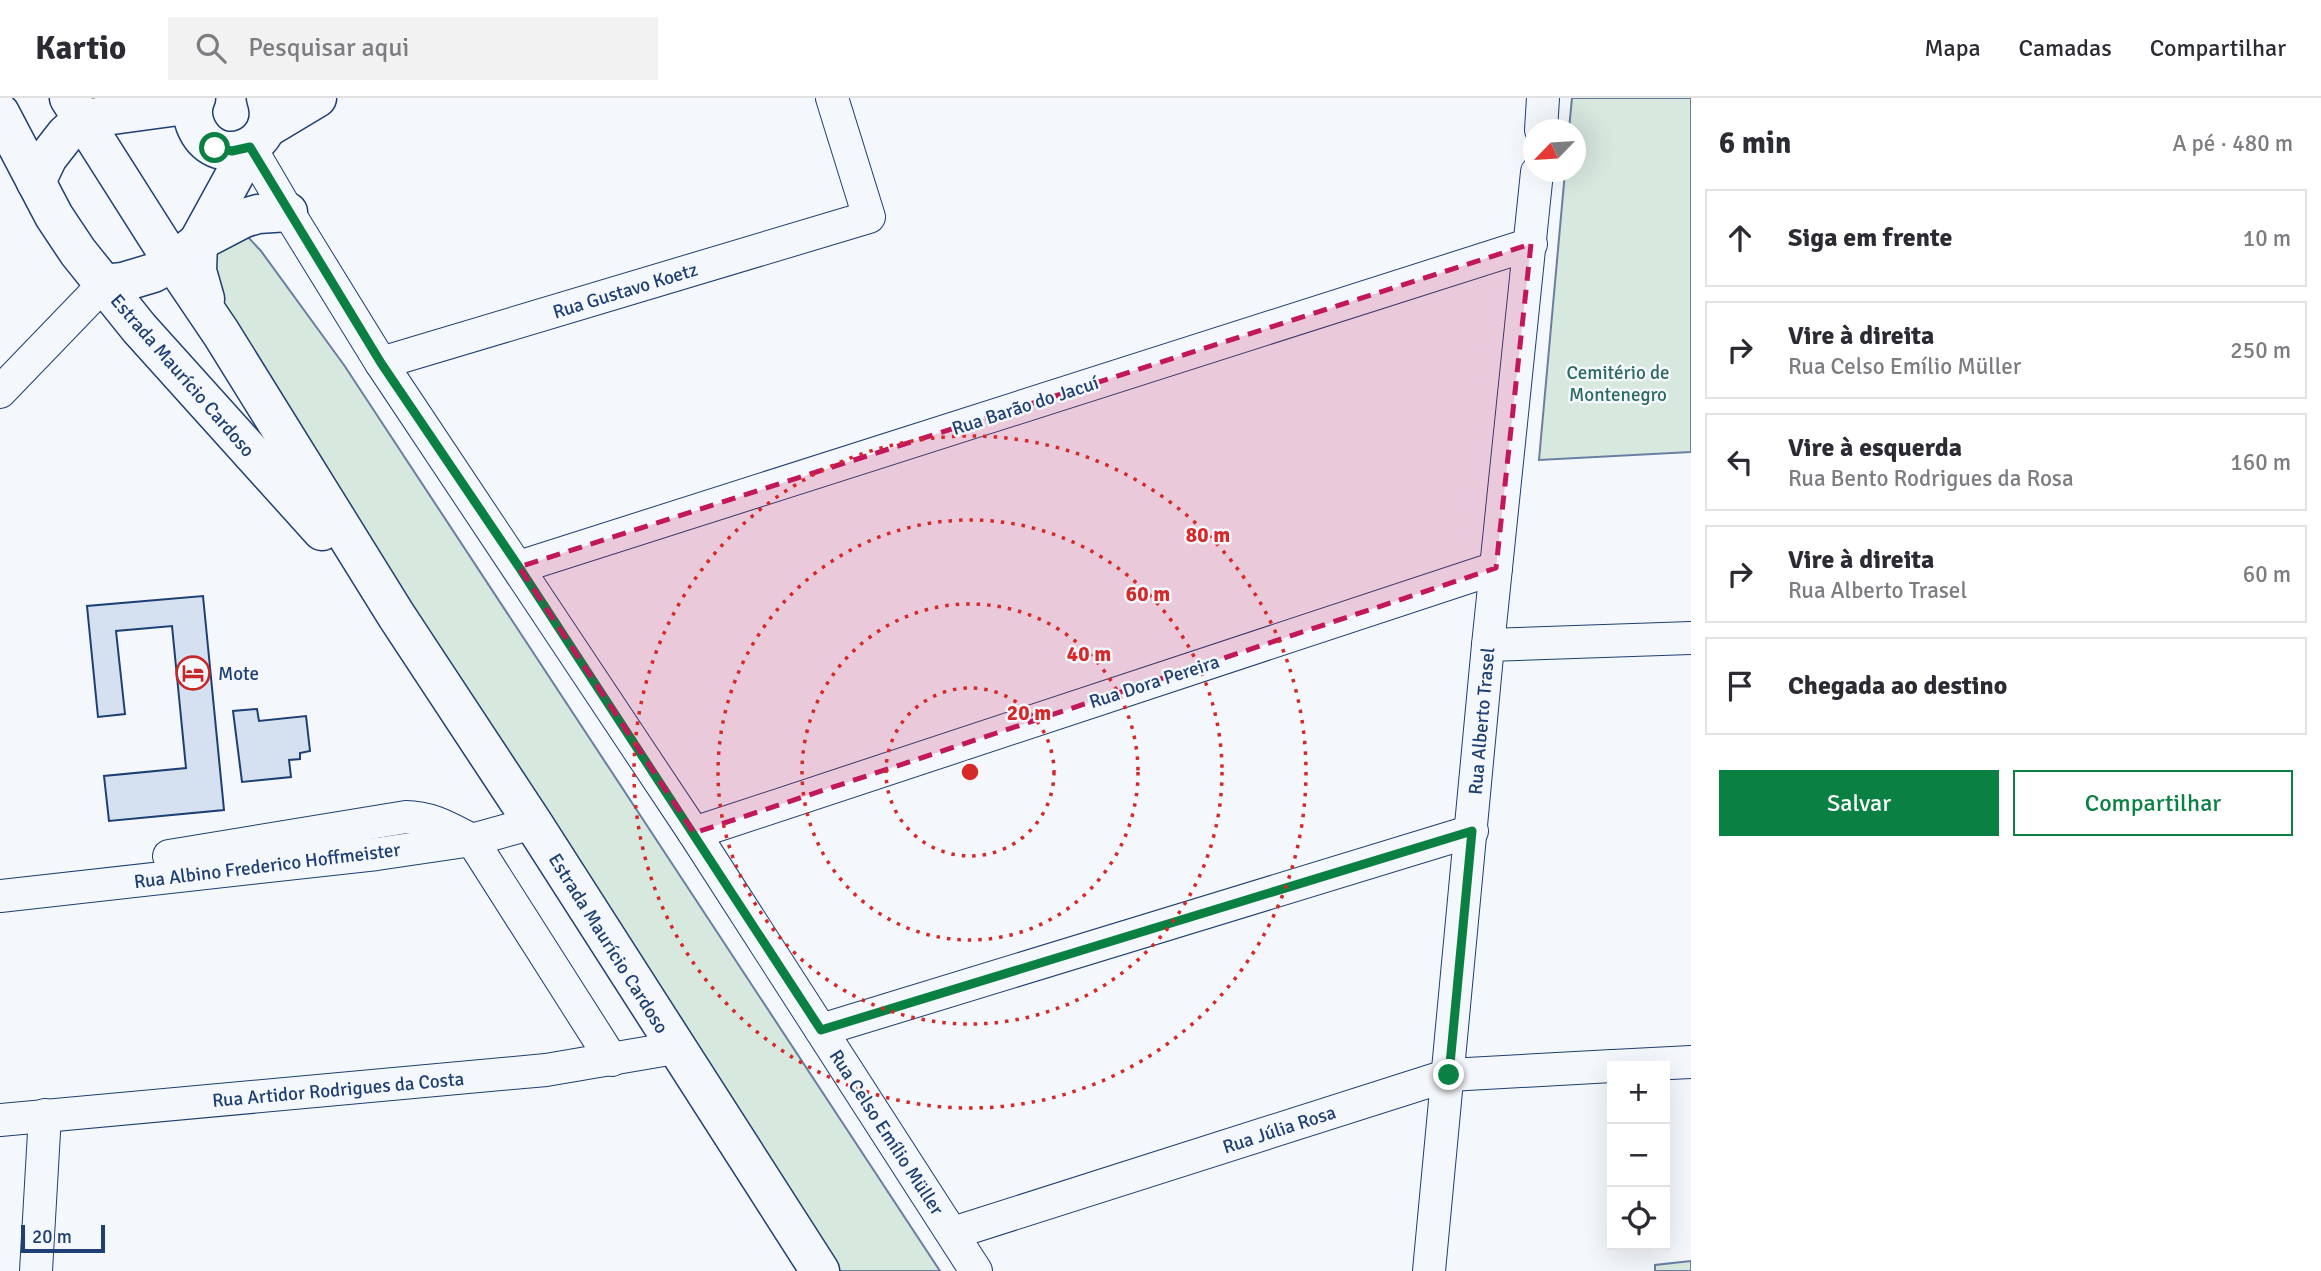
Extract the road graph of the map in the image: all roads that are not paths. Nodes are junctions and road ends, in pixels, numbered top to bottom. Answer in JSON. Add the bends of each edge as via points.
{"nodes":[{"id":1,"x":317,"y":98,"type":"edge"},
{"id":2,"x":832,"y":98,"type":"edge"},
{"id":3,"x":1543,"y":98,"type":"edge"},
{"id":4,"x":194,"y":101,"type":"edge"},
{"id":5,"x":76,"y":108,"type":"edge"},
{"id":6,"x":0,"y":113,"type":"edge"},
{"id":7,"x":1542,"y":119,"type":"edge"},
{"id":8,"x":261,"y":124,"type":"edge"},
{"id":9,"x":36,"y":182,"type":"junction"},
{"id":10,"x":1536,"y":182,"type":"edge"},
{"id":11,"x":288,"y":212,"type":"junction"},
{"id":12,"x":1531,"y":244,"type":"junction"},
{"id":13,"x":186,"y":252,"type":"junction"},
{"id":14,"x":104,"y":284,"type":"junction"},
{"id":15,"x":381,"y":363,"type":"junction"},
{"id":16,"x":0,"y":392,"type":"edge"},
{"id":17,"x":519,"y":567,"type":"junction"},
{"id":18,"x":1496,"y":568,"type":"junction"},
{"id":19,"x":396,"y":615,"type":"junction"},
{"id":20,"x":1691,"y":638,"type":"edge"},
{"id":21,"x":1488,"y":645,"type":"junction"},
{"id":22,"x":533,"y":823,"type":"junction"},
{"id":23,"x":1472,"y":831,"type":"junction"},
{"id":24,"x":694,"y":834,"type":"junction"},
{"id":25,"x":472,"y":840,"type":"junction"},
{"id":26,"x":169,"y":856,"type":"dead end"},
{"id":27,"x":0,"y":896,"type":"edge"},
{"id":28,"x":821,"y":1030,"type":"junction"},
{"id":29,"x":675,"y":1048,"type":"junction"},
{"id":30,"x":611,"y":1060,"type":"junction"},
{"id":31,"x":1691,"y":1062,"type":"edge"},
{"id":32,"x":1670,"y":1063,"type":"edge"},
{"id":33,"x":1607,"y":1066,"type":"edge"},
{"id":34,"x":1449,"y":1075,"type":"junction"},
{"id":35,"x":45,"y":1115,"type":"junction"},
{"id":36,"x":0,"y":1120,"type":"edge"},
{"id":37,"x":953,"y":1233,"type":"junction"},
{"id":38,"x":36,"y":1271,"type":"edge"},
{"id":39,"x":820,"y":1271,"type":"edge"},
{"id":40,"x":976,"y":1271,"type":"edge"},
{"id":41,"x":1429,"y":1271,"type":"edge"}],
"edges":[{"from":1,"to":8,"type":"main road"},
{"from":2,"to":15,"type":"street","name":"Rua Gustavo Koetz","via":[[869,217]]},
{"from":3,"to":7,"type":"street"},
{"from":4,"to":5,"type":"main road"},
{"from":4,"to":8,"type":"main road","via":[[192,120],[202,140],[215,148],[232,151]]},
{"from":5,"to":9,"type":"main road","via":[[66,134]]},
{"from":5,"to":13,"type":"main road","name":"Estrada Maurício Cardoso"},
{"from":6,"to":9,"type":"main road","name":"Estrada Maurício Cardoso"},
{"from":8,"to":11,"type":"street","name":"Rua Celso Emílio Müller"},
{"from":8,"to":13,"type":"main road"},
{"from":9,"to":14,"type":"main road","name":"Estrada Maurício Cardoso","via":[[54,216]]},
{"from":10,"to":12,"type":"street","name":"Rua Alberto Trasel"},
{"from":11,"to":13,"type":"main road","via":[[244,218]]},
{"from":11,"to":15,"type":"street","name":"Rua Celso Emílio Müller"},
{"from":12,"to":17,"type":"street","name":"Rua Barão do Jacuí"},
{"from":12,"to":18,"type":"street","name":"Rua Alberto Trasel"},
{"from":13,"to":14,"type":"main road","via":[[153,273]]},
{"from":13,"to":19,"type":"main road","name":"Estrada Maurício Cardoso","via":[[221,332]]},
{"from":14,"to":16,"type":"street"},
{"from":14,"to":19,"type":"main road","name":"Estrada Maurício Cardoso"},
{"from":15,"to":17,"type":"street","name":"Rua Celso Emílio Müller"},
{"from":17,"to":24,"type":"street","name":"Rua Celso Emílio Müller"},
{"from":18,"to":21,"type":"street","name":"Rua Alberto Trasel"},
{"from":18,"to":24,"type":"street","name":"Rua Dora Pereira"},
{"from":19,"to":22,"type":"main road","name":"Estrada Maurício Cardoso"},
{"from":20,"to":21,"type":"street"},
{"from":21,"to":23,"type":"street","name":"Rua Alberto Trasel"},
{"from":22,"to":25,"type":"street","name":"Rua Albino Frederico Hoffmeister"},
{"from":22,"to":29,"type":"main road","name":"Estrada Maurício Cardoso"},
{"from":23,"to":28,"type":"street"},
{"from":23,"to":34,"type":"street","name":"Rua Alberto Trasel"},
{"from":24,"to":28,"type":"street","name":"Rua Celso Emílio Müller"},
{"from":25,"to":26,"type":"street","via":[[433,821],[406,817]]},
{"from":25,"to":27,"type":"street","name":"Rua Albino Frederico Hoffmeister"},
{"from":25,"to":30,"type":"street"},
{"from":28,"to":37,"type":"street","name":"Rua Celso Emílio Müller"},
{"from":29,"to":30,"type":"street","name":"Rua Artidor Rodrigues da Costa"},
{"from":29,"to":39,"type":"main road","name":"Estrada Maurício Cardoso"},
{"from":30,"to":35,"type":"street","name":"Rua Artidor Rodrigues da Costa"},
{"from":31,"to":32,"type":"street","name":"Rua Júlia Rosa"},
{"from":33,"to":34,"type":"street","name":"Rua Júlia Rosa"},
{"from":34,"to":37,"type":"street","name":"Rua Júlia Rosa"},
{"from":34,"to":41,"type":"street","name":"Rua Alberto Trasel"},
{"from":35,"to":36,"type":"street","name":"Rua Artidor Rodrigues da Costa"},
{"from":35,"to":38,"type":"street"},
{"from":37,"to":40,"type":"street","name":"Rua Celso Emílio Müller"}]}
